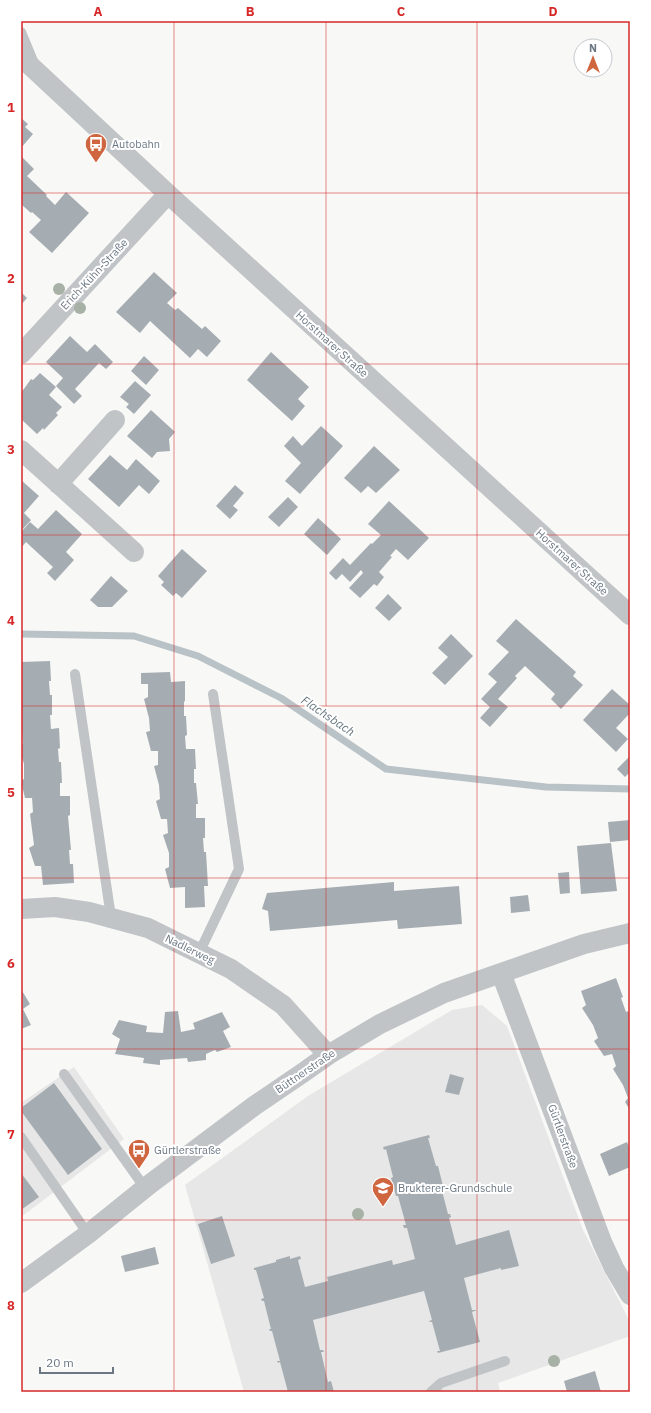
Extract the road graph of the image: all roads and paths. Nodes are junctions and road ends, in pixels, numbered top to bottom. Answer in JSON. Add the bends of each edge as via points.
{"nodes":[{"id":1,"x":21,"y":32,"type":"edge"},
{"id":2,"x":21,"y":57,"type":"edge"},
{"id":3,"x":29,"y":71,"type":"edge"},
{"id":4,"x":168,"y":194,"type":"junction"},
{"id":5,"x":21,"y":354,"type":"edge"},
{"id":6,"x":115,"y":420,"type":"dead end"},
{"id":7,"x":21,"y":450,"type":"edge"},
{"id":8,"x":58,"y":484,"type":"junction"},
{"id":9,"x":134,"y":552,"type":"dead end"},
{"id":10,"x":630,"y":615,"type":"edge"},
{"id":11,"x":75,"y":674,"type":"dead end"},
{"id":12,"x":213,"y":694,"type":"dead end"},
{"id":13,"x":21,"y":909,"type":"edge"},
{"id":14,"x":111,"y":917,"type":"junction"},
{"id":15,"x":630,"y":933,"type":"edge"},
{"id":16,"x":199,"y":953,"type":"junction"},
{"id":17,"x":501,"y":973,"type":"junction"},
{"id":18,"x":328,"y":1055,"type":"junction"},
{"id":19,"x":64,"y":1074,"type":"dead end"},
{"id":20,"x":21,"y":1137,"type":"edge"},
{"id":21,"x":145,"y":1188,"type":"junction"},
{"id":22,"x":88,"y":1234,"type":"junction"},
{"id":23,"x":21,"y":1282,"type":"edge"},
{"id":24,"x":630,"y":1295,"type":"edge"},
{"id":25,"x":505,"y":1360,"type":"dead end"},
{"id":26,"x":431,"y":1392,"type":"edge"}],
"edges":[{"from":1,"to":3,"type":"lane","name":"Horstmarer Straße"},
{"from":2,"to":3,"type":"street","name":"Horstmarer Straße"},
{"from":3,"to":4,"type":"street","name":"Horstmarer Straße"},
{"from":4,"to":5,"type":"street","name":"Erich-Kühn-Straße"},
{"from":4,"to":10,"type":"street","name":"Horstmarer Straße"},
{"from":6,"to":8,"type":"street"},
{"from":7,"to":8,"type":"street"},
{"from":8,"to":9,"type":"street"},
{"from":11,"to":14,"type":"lane"},
{"from":12,"to":16,"type":"lane","via":[[239,869]]},
{"from":13,"to":14,"type":"street","name":"Nadlerweg","via":[[55,907]]},
{"from":14,"to":16,"type":"street","name":"Nadlerweg","via":[[148,928]]},
{"from":15,"to":17,"type":"street","name":"Büttnerstraße","via":[[584,944]]},
{"from":16,"to":18,"type":"street","name":"Nadlerweg","via":[[231,969],[282,1005]]},
{"from":17,"to":18,"type":"street","name":"Büttnerstraße","via":[[444,993],[380,1024]]},
{"from":17,"to":24,"type":"street","name":"Gürtlerstraße","via":[[602,1242]]},
{"from":18,"to":21,"type":"street","name":"Büttnerstraße","via":[[254,1106]]},
{"from":19,"to":21,"type":"lane"},
{"from":20,"to":22,"type":"lane"},
{"from":21,"to":22,"type":"street","name":"Büttnerstraße"},
{"from":22,"to":23,"type":"street","name":"Büttnerstraße"},
{"from":25,"to":26,"type":"lane","via":[[440,1383]]}]}
